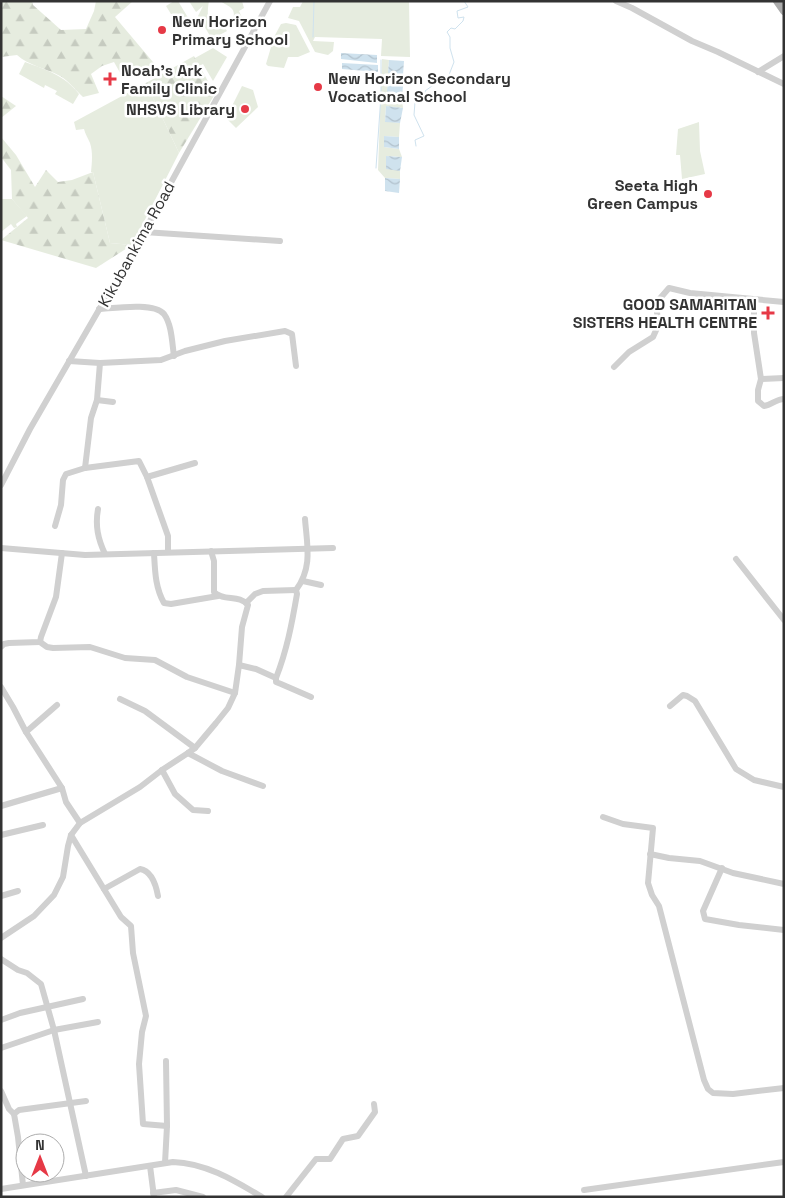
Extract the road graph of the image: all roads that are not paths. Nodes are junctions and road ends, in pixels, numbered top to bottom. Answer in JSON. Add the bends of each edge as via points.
{"nodes":[{"id":1,"x":270,"y":1,"type":"edge"},
{"id":2,"x":616,"y":1,"type":"edge"},
{"id":3,"x":776,"y":1,"type":"edge"},
{"id":4,"x":784,"y":11,"type":"edge"},
{"id":5,"x":784,"y":56,"type":"edge"},
{"id":6,"x":758,"y":72,"type":"junction"},
{"id":7,"x":784,"y":84,"type":"edge"},
{"id":8,"x":144,"y":232,"type":"junction"},
{"id":9,"x":280,"y":241,"type":"dead end"},
{"id":10,"x":754,"y":300,"type":"junction"},
{"id":11,"x":784,"y":302,"type":"edge"},
{"id":12,"x":99,"y":309,"type":"junction"},
{"id":13,"x":174,"y":356,"type":"junction"},
{"id":14,"x":69,"y":361,"type":"junction"},
{"id":15,"x":100,"y":363,"type":"junction"},
{"id":16,"x":296,"y":366,"type":"dead end"},
{"id":17,"x":614,"y":367,"type":"dead end"},
{"id":18,"x":784,"y":378,"type":"edge"},
{"id":19,"x":761,"y":379,"type":"junction"},
{"id":20,"x":97,"y":400,"type":"junction"},
{"id":21,"x":784,"y":400,"type":"edge"},
{"id":22,"x":113,"y":402,"type":"dead end"},
{"id":23,"x":195,"y":463,"type":"dead end"},
{"id":24,"x":85,"y":468,"type":"junction"},
{"id":25,"x":147,"y":477,"type":"junction"},
{"id":26,"x":1,"y":485,"type":"edge"},
{"id":27,"x":98,"y":509,"type":"dead end"},
{"id":28,"x":305,"y":519,"type":"dead end"},
{"id":29,"x":55,"y":526,"type":"dead end"},
{"id":30,"x":307,"y":547,"type":"junction"},
{"id":31,"x":1,"y":548,"type":"edge"},
{"id":32,"x":333,"y":548,"type":"dead end"},
{"id":33,"x":211,"y":551,"type":"junction"},
{"id":34,"x":168,"y":552,"type":"junction"},
{"id":35,"x":62,"y":553,"type":"junction"},
{"id":36,"x":154,"y":553,"type":"junction"},
{"id":37,"x":104,"y":554,"type":"junction"},
{"id":38,"x":736,"y":559,"type":"dead end"},
{"id":39,"x":303,"y":580,"type":"junction"},
{"id":40,"x":321,"y":585,"type":"dead end"},
{"id":41,"x":296,"y":590,"type":"junction"},
{"id":42,"x":218,"y":596,"type":"junction"},
{"id":43,"x":246,"y":603,"type":"junction"},
{"id":44,"x":784,"y":620,"type":"edge"},
{"id":45,"x":40,"y":642,"type":"junction"},
{"id":46,"x":1,"y":647,"type":"edge"},
{"id":47,"x":240,"y":665,"type":"junction"},
{"id":48,"x":276,"y":678,"type":"junction"},
{"id":49,"x":1,"y":688,"type":"edge"},
{"id":50,"x":235,"y":693,"type":"junction"},
{"id":51,"x":311,"y":697,"type":"dead end"},
{"id":52,"x":120,"y":699,"type":"dead end"},
{"id":53,"x":57,"y":705,"type":"dead end"},
{"id":54,"x":670,"y":706,"type":"dead end"},
{"id":55,"x":26,"y":732,"type":"junction"},
{"id":56,"x":195,"y":748,"type":"junction"},
{"id":57,"x":188,"y":753,"type":"junction"},
{"id":58,"x":162,"y":770,"type":"junction"},
{"id":59,"x":264,"y":786,"type":"dead end"},
{"id":60,"x":784,"y":787,"type":"edge"},
{"id":61,"x":62,"y":788,"type":"junction"},
{"id":62,"x":1,"y":806,"type":"edge"},
{"id":63,"x":208,"y":812,"type":"dead end"},
{"id":64,"x":603,"y":817,"type":"dead end"},
{"id":65,"x":80,"y":823,"type":"junction"},
{"id":66,"x":43,"y":825,"type":"dead end"},
{"id":67,"x":1,"y":835,"type":"edge"},
{"id":68,"x":71,"y":835,"type":"junction"},
{"id":69,"x":650,"y":854,"type":"junction"},
{"id":70,"x":722,"y":868,"type":"junction"},
{"id":71,"x":784,"y":884,"type":"edge"},
{"id":72,"x":104,"y":889,"type":"junction"},
{"id":73,"x":18,"y":891,"type":"dead end"},
{"id":74,"x":2,"y":894,"type":"edge"},
{"id":75,"x":158,"y":896,"type":"dead end"},
{"id":76,"x":784,"y":930,"type":"edge"},
{"id":77,"x":1,"y":938,"type":"edge"},
{"id":78,"x":1,"y":959,"type":"edge"},
{"id":79,"x":83,"y":999,"type":"dead end"},
{"id":80,"x":48,"y":1007,"type":"junction"},
{"id":81,"x":1,"y":1020,"type":"edge"},
{"id":82,"x":98,"y":1022,"type":"dead end"},
{"id":83,"x":54,"y":1030,"type":"junction"},
{"id":84,"x":1,"y":1048,"type":"edge"},
{"id":85,"x":166,"y":1061,"type":"dead end"},
{"id":86,"x":784,"y":1088,"type":"edge"},
{"id":87,"x":1,"y":1091,"type":"edge"},
{"id":88,"x":86,"y":1101,"type":"dead end"},
{"id":89,"x":70,"y":1103,"type":"junction"},
{"id":90,"x":374,"y":1104,"type":"dead end"},
{"id":91,"x":14,"y":1114,"type":"junction"},
{"id":92,"x":167,"y":1126,"type":"junction"},
{"id":93,"x":784,"y":1162,"type":"edge"},
{"id":94,"x":165,"y":1163,"type":"junction"},
{"id":95,"x":150,"y":1166,"type":"junction"},
{"id":96,"x":86,"y":1176,"type":"junction"},
{"id":97,"x":23,"y":1186,"type":"junction"},
{"id":98,"x":1,"y":1189,"type":"edge"},
{"id":99,"x":584,"y":1190,"type":"dead end"},
{"id":100,"x":154,"y":1195,"type":"edge"},
{"id":101,"x":203,"y":1197,"type":"edge"},
{"id":102,"x":262,"y":1197,"type":"edge"},
{"id":103,"x":286,"y":1197,"type":"edge"}],
"edges":[{"from":1,"to":8,"type":"street","name":"Kikubankima Road"},
{"from":2,"to":6,"type":"street"},
{"from":3,"to":4,"type":"main road"},
{"from":5,"to":6,"type":"street"},
{"from":6,"to":7,"type":"street"},
{"from":8,"to":9,"type":"street"},
{"from":8,"to":12,"type":"street","name":"Kikubankima Road"},
{"from":10,"to":11,"type":"street"},
{"from":10,"to":17,"type":"street","via":[[690,294],[670,288],[656,303],[658,328],[653,337],[629,352]]},
{"from":10,"to":19,"type":"street","via":[[754,333]]},
{"from":12,"to":13,"type":"street","via":[[158,309],[169,325]]},
{"from":12,"to":14,"type":"street","name":"Kikubankima Road"},
{"from":13,"to":15,"type":"street","via":[[161,360]]},
{"from":13,"to":16,"type":"street","via":[[185,350],[224,341],[285,331],[292,334]]},
{"from":14,"to":15,"type":"street"},
{"from":14,"to":26,"type":"street","name":"Kikubankima Road"},
{"from":15,"to":20,"type":"street"},
{"from":18,"to":19,"type":"street"},
{"from":19,"to":21,"type":"street","via":[[757,396],[761,404],[771,405],[777,400]]},
{"from":20,"to":22,"type":"street"},
{"from":20,"to":24,"type":"street","via":[[90,418]]},
{"from":23,"to":25,"type":"street"},
{"from":24,"to":25,"type":"street","via":[[139,461]]},
{"from":24,"to":29,"type":"street","via":[[66,474]]},
{"from":25,"to":34,"type":"street","via":[[168,536]]},
{"from":27,"to":37,"type":"street","via":[[98,539]]},
{"from":28,"to":30,"type":"street"},
{"from":30,"to":32,"type":"street"},
{"from":30,"to":33,"type":"street"},
{"from":30,"to":39,"type":"street","via":[[309,560]]},
{"from":31,"to":35,"type":"street"},
{"from":33,"to":34,"type":"street"},
{"from":33,"to":42,"type":"street","via":[[213,587]]},
{"from":34,"to":36,"type":"street"},
{"from":35,"to":37,"type":"street"},
{"from":35,"to":45,"type":"street","via":[[56,597]]},
{"from":36,"to":37,"type":"street"},
{"from":36,"to":42,"type":"street","via":[[156,580],[164,603]]},
{"from":38,"to":44,"type":"street"},
{"from":39,"to":40,"type":"street"},
{"from":39,"to":41,"type":"street"},
{"from":41,"to":43,"type":"street","via":[[263,591]]},
{"from":41,"to":48,"type":"street","via":[[290,636]]},
{"from":42,"to":43,"type":"street"},
{"from":43,"to":47,"type":"street"},
{"from":45,"to":46,"type":"street","via":[[9,643]]},
{"from":45,"to":50,"type":"street","via":[[53,648],[90,647],[125,658],[155,660],[187,677]]},
{"from":47,"to":48,"type":"street"},
{"from":47,"to":50,"type":"street"},
{"from":48,"to":51,"type":"street","via":[[276,682]]},
{"from":49,"to":55,"type":"street"},
{"from":50,"to":56,"type":"street","via":[[228,708]]},
{"from":52,"to":56,"type":"street","via":[[145,711]]},
{"from":53,"to":55,"type":"street"},
{"from":54,"to":60,"type":"street","via":[[680,697],[688,696],[695,701],[736,768],[754,780]]},
{"from":55,"to":61,"type":"street"},
{"from":56,"to":57,"type":"street"},
{"from":57,"to":58,"type":"street"},
{"from":57,"to":59,"type":"street","via":[[222,771]]},
{"from":58,"to":63,"type":"street","via":[[175,794],[193,810]]},
{"from":58,"to":65,"type":"street"},
{"from":61,"to":62,"type":"street"},
{"from":61,"to":65,"type":"street","via":[[66,802]]},
{"from":64,"to":69,"type":"street","via":[[652,828]]},
{"from":65,"to":68,"type":"street"},
{"from":66,"to":67,"type":"street"},
{"from":68,"to":72,"type":"street"},
{"from":68,"to":77,"type":"street","via":[[63,877],[54,895],[34,916]]},
{"from":69,"to":70,"type":"street","via":[[700,861]]},
{"from":69,"to":86,"type":"street","via":[[649,889],[659,906],[708,1089],[713,1093],[733,1094]]},
{"from":70,"to":71,"type":"street"},
{"from":70,"to":76,"type":"street","via":[[704,911],[705,918]]},
{"from":72,"to":75,"type":"street","via":[[140,869],[152,876]]},
{"from":72,"to":92,"type":"street","via":[[121,917],[131,926],[146,1016],[139,1064],[143,1124]]},
{"from":73,"to":74,"type":"street"},
{"from":78,"to":80,"type":"street","via":[[36,978]]},
{"from":79,"to":80,"type":"street"},
{"from":80,"to":81,"type":"street"},
{"from":80,"to":83,"type":"street"},
{"from":82,"to":83,"type":"street"},
{"from":83,"to":84,"type":"street"},
{"from":83,"to":89,"type":"street"},
{"from":85,"to":92,"type":"street"},
{"from":87,"to":91,"type":"street"},
{"from":88,"to":89,"type":"street"},
{"from":89,"to":91,"type":"street","via":[[19,1110]]},
{"from":89,"to":96,"type":"street"},
{"from":90,"to":103,"type":"street","via":[[375,1112],[358,1136],[344,1139],[330,1159],[316,1159]]},
{"from":91,"to":97,"type":"street"},
{"from":92,"to":94,"type":"street"},
{"from":93,"to":99,"type":"street"},
{"from":94,"to":95,"type":"street"},
{"from":94,"to":102,"type":"street","via":[[183,1162],[216,1172]]},
{"from":95,"to":96,"type":"street"},
{"from":95,"to":100,"type":"street"},
{"from":96,"to":97,"type":"street"},
{"from":97,"to":98,"type":"street"},
{"from":100,"to":101,"type":"street","via":[[176,1190]]}]}
